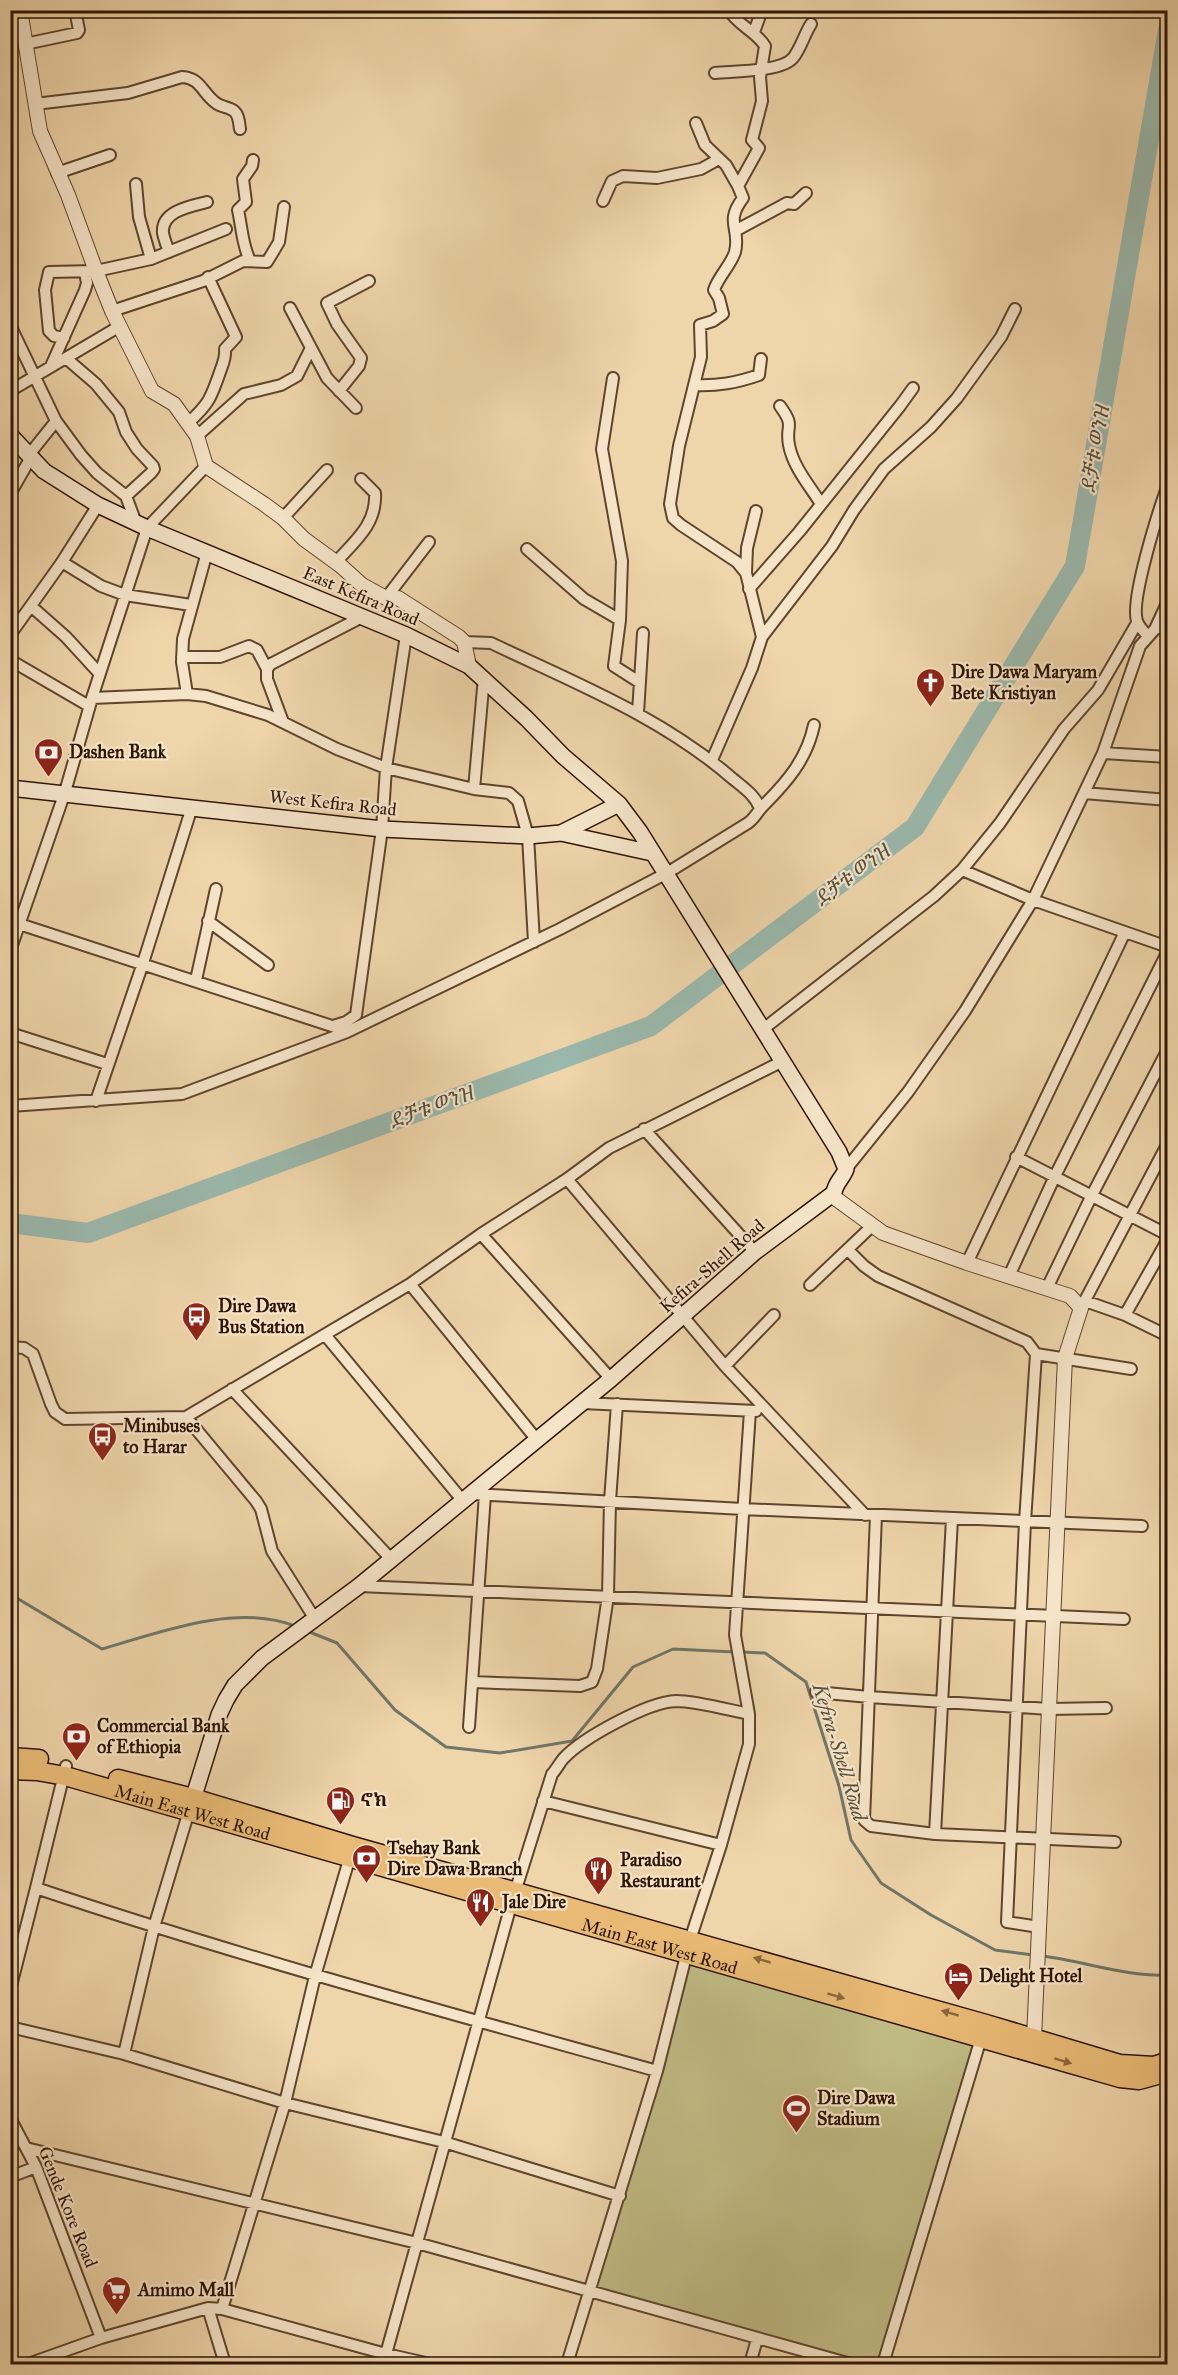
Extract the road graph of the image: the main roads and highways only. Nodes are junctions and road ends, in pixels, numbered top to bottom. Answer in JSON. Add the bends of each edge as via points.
{"nodes":[{"id":1,"x":10,"y":435,"type":"edge"},
{"id":2,"x":10,"y":788,"type":"edge"},
{"id":3,"x":619,"y":804,"type":"junction"},
{"id":4,"x":561,"y":833,"type":"junction"},
{"id":5,"x":651,"y":853,"type":"junction"},
{"id":6,"x":10,"y":1757,"type":"edge"},
{"id":7,"x":10,"y":1770,"type":"edge"},
{"id":8,"x":66,"y":1771,"type":"junction"},
{"id":9,"x":191,"y":1805,"type":"junction"},
{"id":10,"x":1166,"y":2070,"type":"edge"}],
"edges":[{"from":1,"to":3,"type":"main road","name":"East Kefira Road","via":[[44,471],[98,506],[406,635],[469,666]]},
{"from":2,"to":4,"type":"main road","name":"West Kefira Road","via":[[382,829],[528,836]]},
{"from":3,"to":4,"type":"main road"},
{"from":3,"to":5,"type":"main road","name":"East Kefira Road"},
{"from":4,"to":5,"type":"main road","name":"West Kefira Road"},
{"from":5,"to":9,"type":"main road","name":"Kefira-Shell Road","via":[[839,1152],[846,1169],[844,1176],[834,1193],[755,1252],[473,1496],[262,1658],[235,1685],[219,1715]]},
{"from":6,"to":8,"type":"main road","name":"Main East West Road","via":[[42,1760]]},
{"from":7,"to":8,"type":"main road","name":"Main East West Road"},
{"from":8,"to":9,"type":"main road","name":"Main East West Road"},
{"from":9,"to":10,"type":"main road","name":"Main East West Road","via":[[984,2030],[1129,2080],[1151,2078]]}]}
